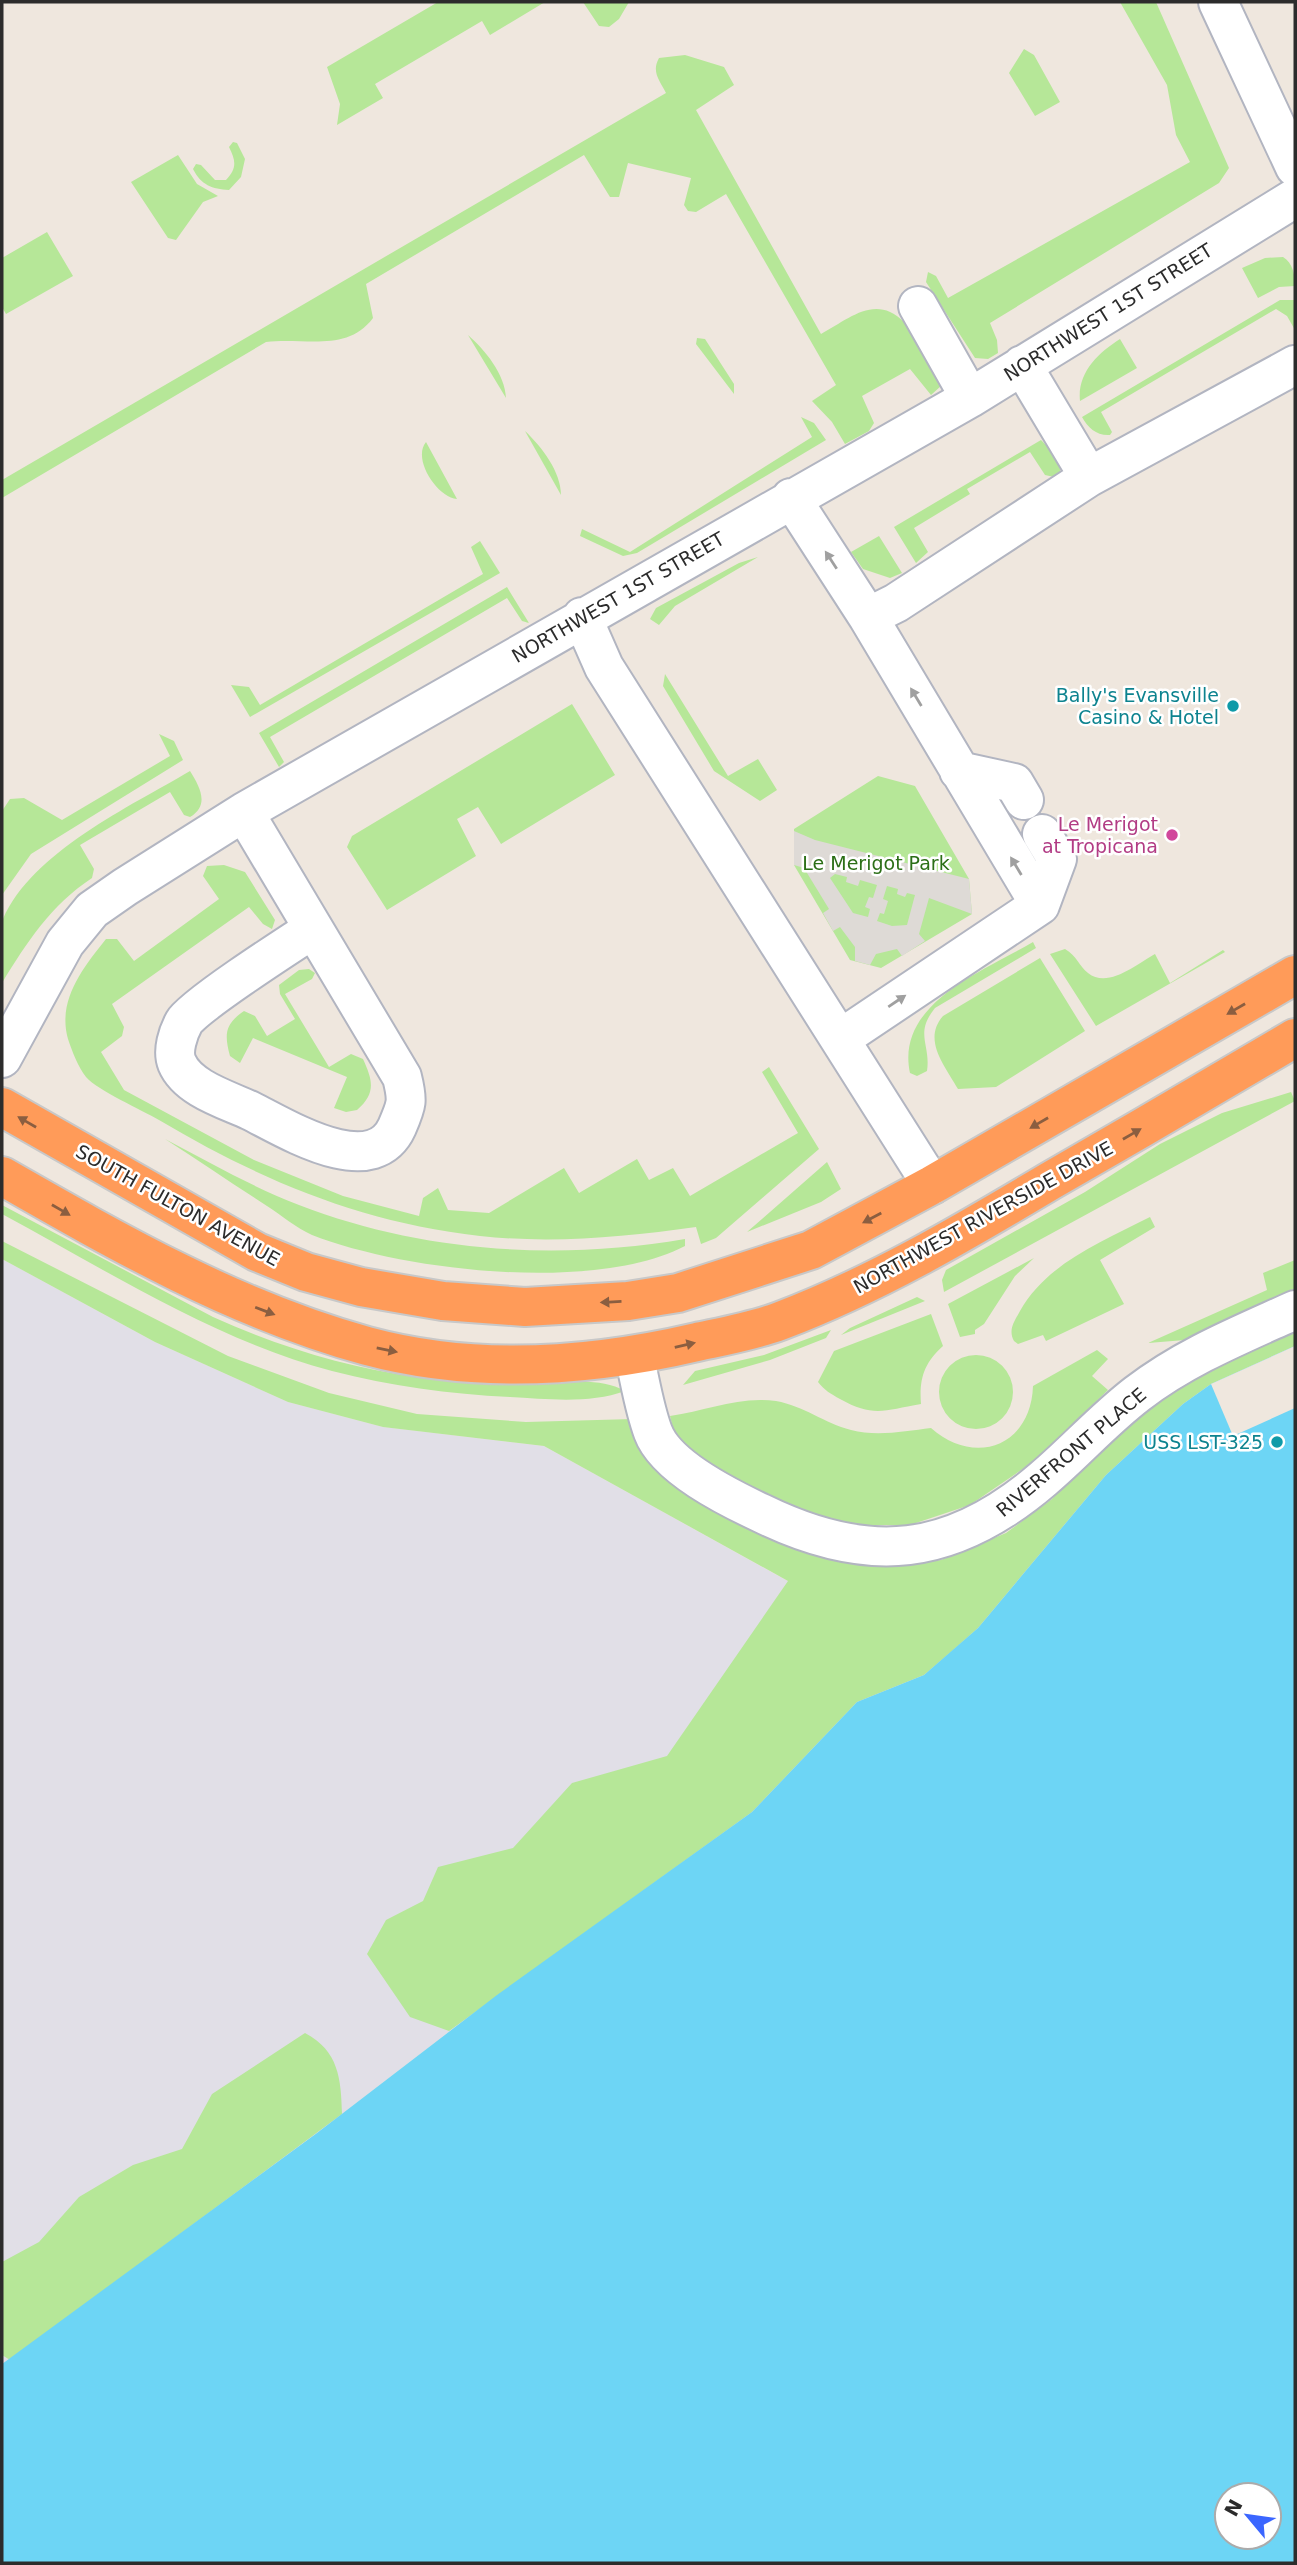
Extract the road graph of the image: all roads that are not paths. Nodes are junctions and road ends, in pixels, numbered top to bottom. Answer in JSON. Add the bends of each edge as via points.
{"nodes":[{"id":1,"x":1218,"y":2,"type":"edge"},
{"id":2,"x":1295,"y":167,"type":"edge"},
{"id":3,"x":1295,"y":198,"type":"edge"},
{"id":4,"x":918,"y":306,"type":"dead end"},
{"id":5,"x":1022,"y":365,"type":"junction"},
{"id":6,"x":1295,"y":365,"type":"edge"},
{"id":7,"x":970,"y":398,"type":"junction"},
{"id":8,"x":1089,"y":477,"type":"junction"},
{"id":9,"x":791,"y":498,"type":"junction"},
{"id":10,"x":582,"y":617,"type":"junction"},
{"id":11,"x":868,"y":617,"type":"junction"},
{"id":12,"x":959,"y":771,"type":"junction"},
{"id":13,"x":1024,"y":800,"type":"dead end"},
{"id":14,"x":244,"y":812,"type":"junction"},
{"id":15,"x":1042,"y":834,"type":"dead end"},
{"id":16,"x":1040,"y":905,"type":"junction"},
{"id":17,"x":313,"y":929,"type":"junction"},
{"id":18,"x":1295,"y":975,"type":"edge"},
{"id":19,"x":1295,"y":1038,"type":"edge"},
{"id":20,"x":840,"y":1039,"type":"junction"},
{"id":21,"x":2,"y":1058,"type":"edge"},
{"id":22,"x":2,"y":1107,"type":"edge"},
{"id":23,"x":2,"y":1176,"type":"edge"},
{"id":24,"x":932,"y":1185,"type":"junction"},
{"id":25,"x":1295,"y":1310,"type":"edge"},
{"id":26,"x":634,"y":1355,"type":"junction"}],
"edges":[{"from":1,"to":2,"type":"street"},
{"from":3,"to":5,"type":"street","name":"NORTHWEST 1ST STREET"},
{"from":4,"to":7,"type":"street"},
{"from":5,"to":7,"type":"street","name":"NORTHWEST 1ST STREET"},
{"from":5,"to":8,"type":"street"},
{"from":6,"to":8,"type":"street"},
{"from":7,"to":9,"type":"street","name":"NORTHWEST 1ST STREET"},
{"from":8,"to":11,"type":"street"},
{"from":9,"to":10,"type":"street","name":"NORTHWEST 1ST STREET"},
{"from":11,"to":9,"type":"street","one_way":true},
{"from":10,"to":14,"type":"street","name":"NORTHWEST 1ST STREET"},
{"from":10,"to":20,"type":"street","via":[[604,667]]},
{"from":12,"to":11,"type":"street","one_way":true},
{"from":12,"to":13,"type":"street","via":[[1014,783]]},
{"from":16,"to":12,"type":"street","one_way":true},
{"from":14,"to":17,"type":"street"},
{"from":14,"to":21,"type":"street","name":"NORTHWEST 1ST STREET","via":[[93,910],[65,943]]},
{"from":15,"to":16,"type":"street","via":[[1057,859]]},
{"from":20,"to":16,"type":"street","one_way":true},
{"from":17,"to":17,"type":"street","via":[[402,1077],[408,1101],[403,1114],[391,1139],[369,1151],[338,1151],[280,1125],[189,1080],[176,1062],[176,1044],[185,1019]]},
{"from":18,"to":24,"type":"highway","one_way":true},
{"from":26,"to":19,"type":"highway","name":"NORTHWEST RIVERSIDE DRIVE","one_way":true,"via":[[775,1322],[866,1284]]},
{"from":20,"to":24,"type":"street"},
{"from":24,"to":22,"type":"highway","name":"SOUTH FULTON AVENUE","one_way":true,"via":[[811,1250],[678,1293],[525,1307],[443,1301],[361,1287],[257,1252]]},
{"from":23,"to":26,"type":"highway","name":"NORTHWEST RIVERSIDE DRIVE","one_way":true,"via":[[187,1278],[267,1312],[368,1346],[482,1363],[566,1364]]},
{"from":25,"to":26,"type":"street","name":"RIVERFRONT PLACE","via":[[1186,1360],[1098,1424],[1044,1478],[990,1520],[905,1548],[814,1535],[745,1506],[691,1474],[668,1455],[653,1434]]}]}
